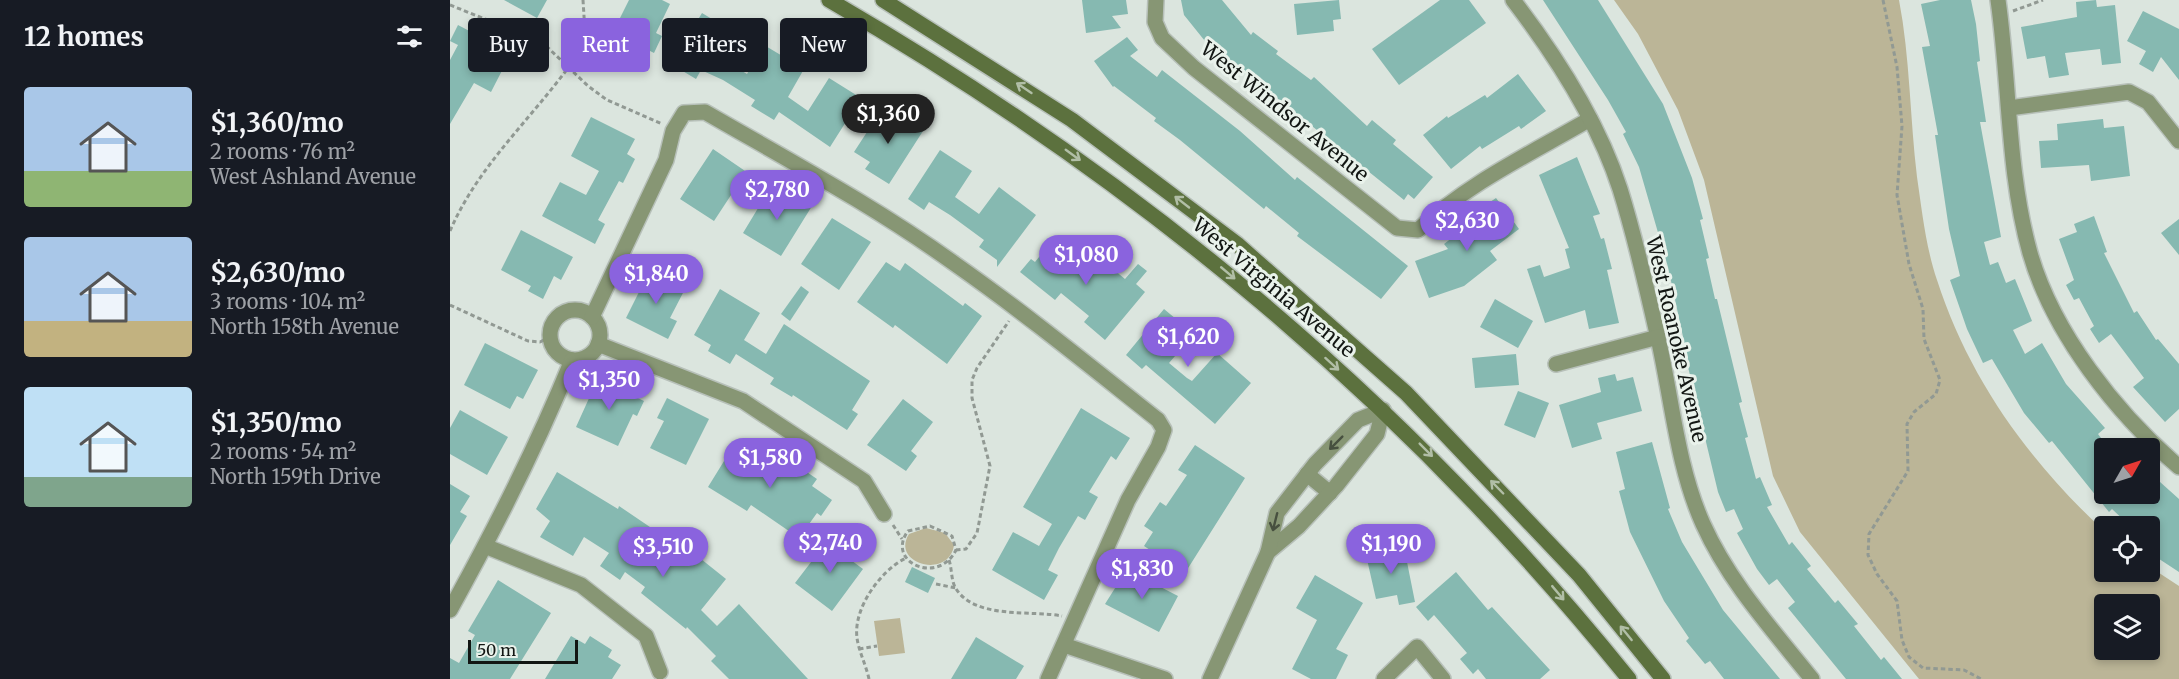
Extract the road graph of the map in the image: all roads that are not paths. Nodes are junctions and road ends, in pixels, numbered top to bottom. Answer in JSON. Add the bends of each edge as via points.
{"nodes":[{"id":1,"x":829,"y":0,"type":"edge"},
{"id":2,"x":883,"y":0,"type":"edge"},
{"id":3,"x":1156,"y":0,"type":"edge"},
{"id":4,"x":1513,"y":0,"type":"edge"},
{"id":5,"x":1998,"y":6,"type":"edge"},
{"id":6,"x":2009,"y":108,"type":"junction"},
{"id":7,"x":1590,"y":119,"type":"junction"},
{"id":8,"x":2179,"y":141,"type":"edge"},
{"id":9,"x":592,"y":317,"type":"junction"},
{"id":10,"x":1658,"y":337,"type":"junction"},
{"id":11,"x":598,"y":344,"type":"junction"},
{"id":12,"x":572,"y":360,"type":"junction"},
{"id":13,"x":1556,"y":364,"type":"dead end"},
{"id":14,"x":1383,"y":410,"type":"junction"},
{"id":15,"x":2179,"y":467,"type":"edge"},
{"id":16,"x":1308,"y":474,"type":"junction"},
{"id":17,"x":1330,"y":493,"type":"junction"},
{"id":18,"x":884,"y":514,"type":"dead end"},
{"id":19,"x":485,"y":546,"type":"junction"},
{"id":20,"x":1268,"y":552,"type":"junction"},
{"id":21,"x":450,"y":610,"type":"edge"},
{"id":22,"x":1064,"y":645,"type":"junction"},
{"id":23,"x":660,"y":672,"type":"dead end"},
{"id":24,"x":1048,"y":679,"type":"edge"},
{"id":25,"x":1165,"y":679,"type":"edge"},
{"id":26,"x":1210,"y":679,"type":"edge"},
{"id":27,"x":1384,"y":679,"type":"edge"},
{"id":28,"x":1443,"y":679,"type":"edge"},
{"id":29,"x":1629,"y":679,"type":"edge"},
{"id":30,"x":1663,"y":679,"type":"edge"},
{"id":31,"x":1812,"y":679,"type":"edge"}],
"edges":[{"from":1,"to":14,"type":"main road","name":"West Virginia Avenue","one_way":true,"via":[[979,91],[1133,198],[1289,324]]},
{"from":30,"to":2,"type":"main road","name":"West Virginia Avenue","one_way":true,"via":[[1579,575],[1407,393],[1237,244],[1072,120]]},
{"from":3,"to":7,"type":"street","name":"West Windsor Avenue","via":[[1155,22],[1162,38],[1194,68],[1397,228],[1418,230],[1440,209],[1496,171]]},
{"from":4,"to":7,"type":"street","name":"West Roanoke Avenue","via":[[1540,35]]},
{"from":5,"to":6,"type":"street"},
{"from":6,"to":8,"type":"street","via":[[2129,92],[2148,102]]},
{"from":6,"to":15,"type":"street","via":[[2030,254],[2060,324],[2117,405]]},
{"from":7,"to":10,"type":"street","name":"West Roanoke Avenue","via":[[1619,188]]},
{"from":9,"to":11,"type":"street","via":[[599,329]]},
{"from":9,"to":12,"type":"street","via":[[585,312],[568,311],[554,321],[550,337],[557,352]]},
{"from":9,"to":22,"type":"street","via":[[684,113],[705,112],[842,191],[954,263],[1158,420],[1164,430],[1128,500]]},
{"from":10,"to":13,"type":"street"},
{"from":10,"to":31,"type":"street","name":"West Roanoke Avenue","via":[[1688,480],[1702,521],[1724,568]]},
{"from":11,"to":12,"type":"street","via":[[585,358]]},
{"from":11,"to":18,"type":"street","via":[[743,401],[864,481]]},
{"from":12,"to":19,"type":"street","via":[[548,421]]},
{"from":14,"to":16,"type":"street","one_way":true,"via":[[1358,420]]},
{"from":14,"to":17,"type":"street","via":[[1377,434]]},
{"from":14,"to":29,"type":"main road","name":"West Virginia Avenue","one_way":true,"via":[[1488,514]]},
{"from":16,"to":17,"type":"street"},
{"from":16,"to":20,"type":"street","one_way":true,"via":[[1277,513]]},
{"from":17,"to":20,"type":"street"},
{"from":19,"to":21,"type":"street"},
{"from":19,"to":23,"type":"street","via":[[581,585],[646,636]]},
{"from":20,"to":26,"type":"street"},
{"from":22,"to":24,"type":"street"},
{"from":22,"to":25,"type":"street"},
{"from":27,"to":28,"type":"street","via":[[1417,647]]}]}
